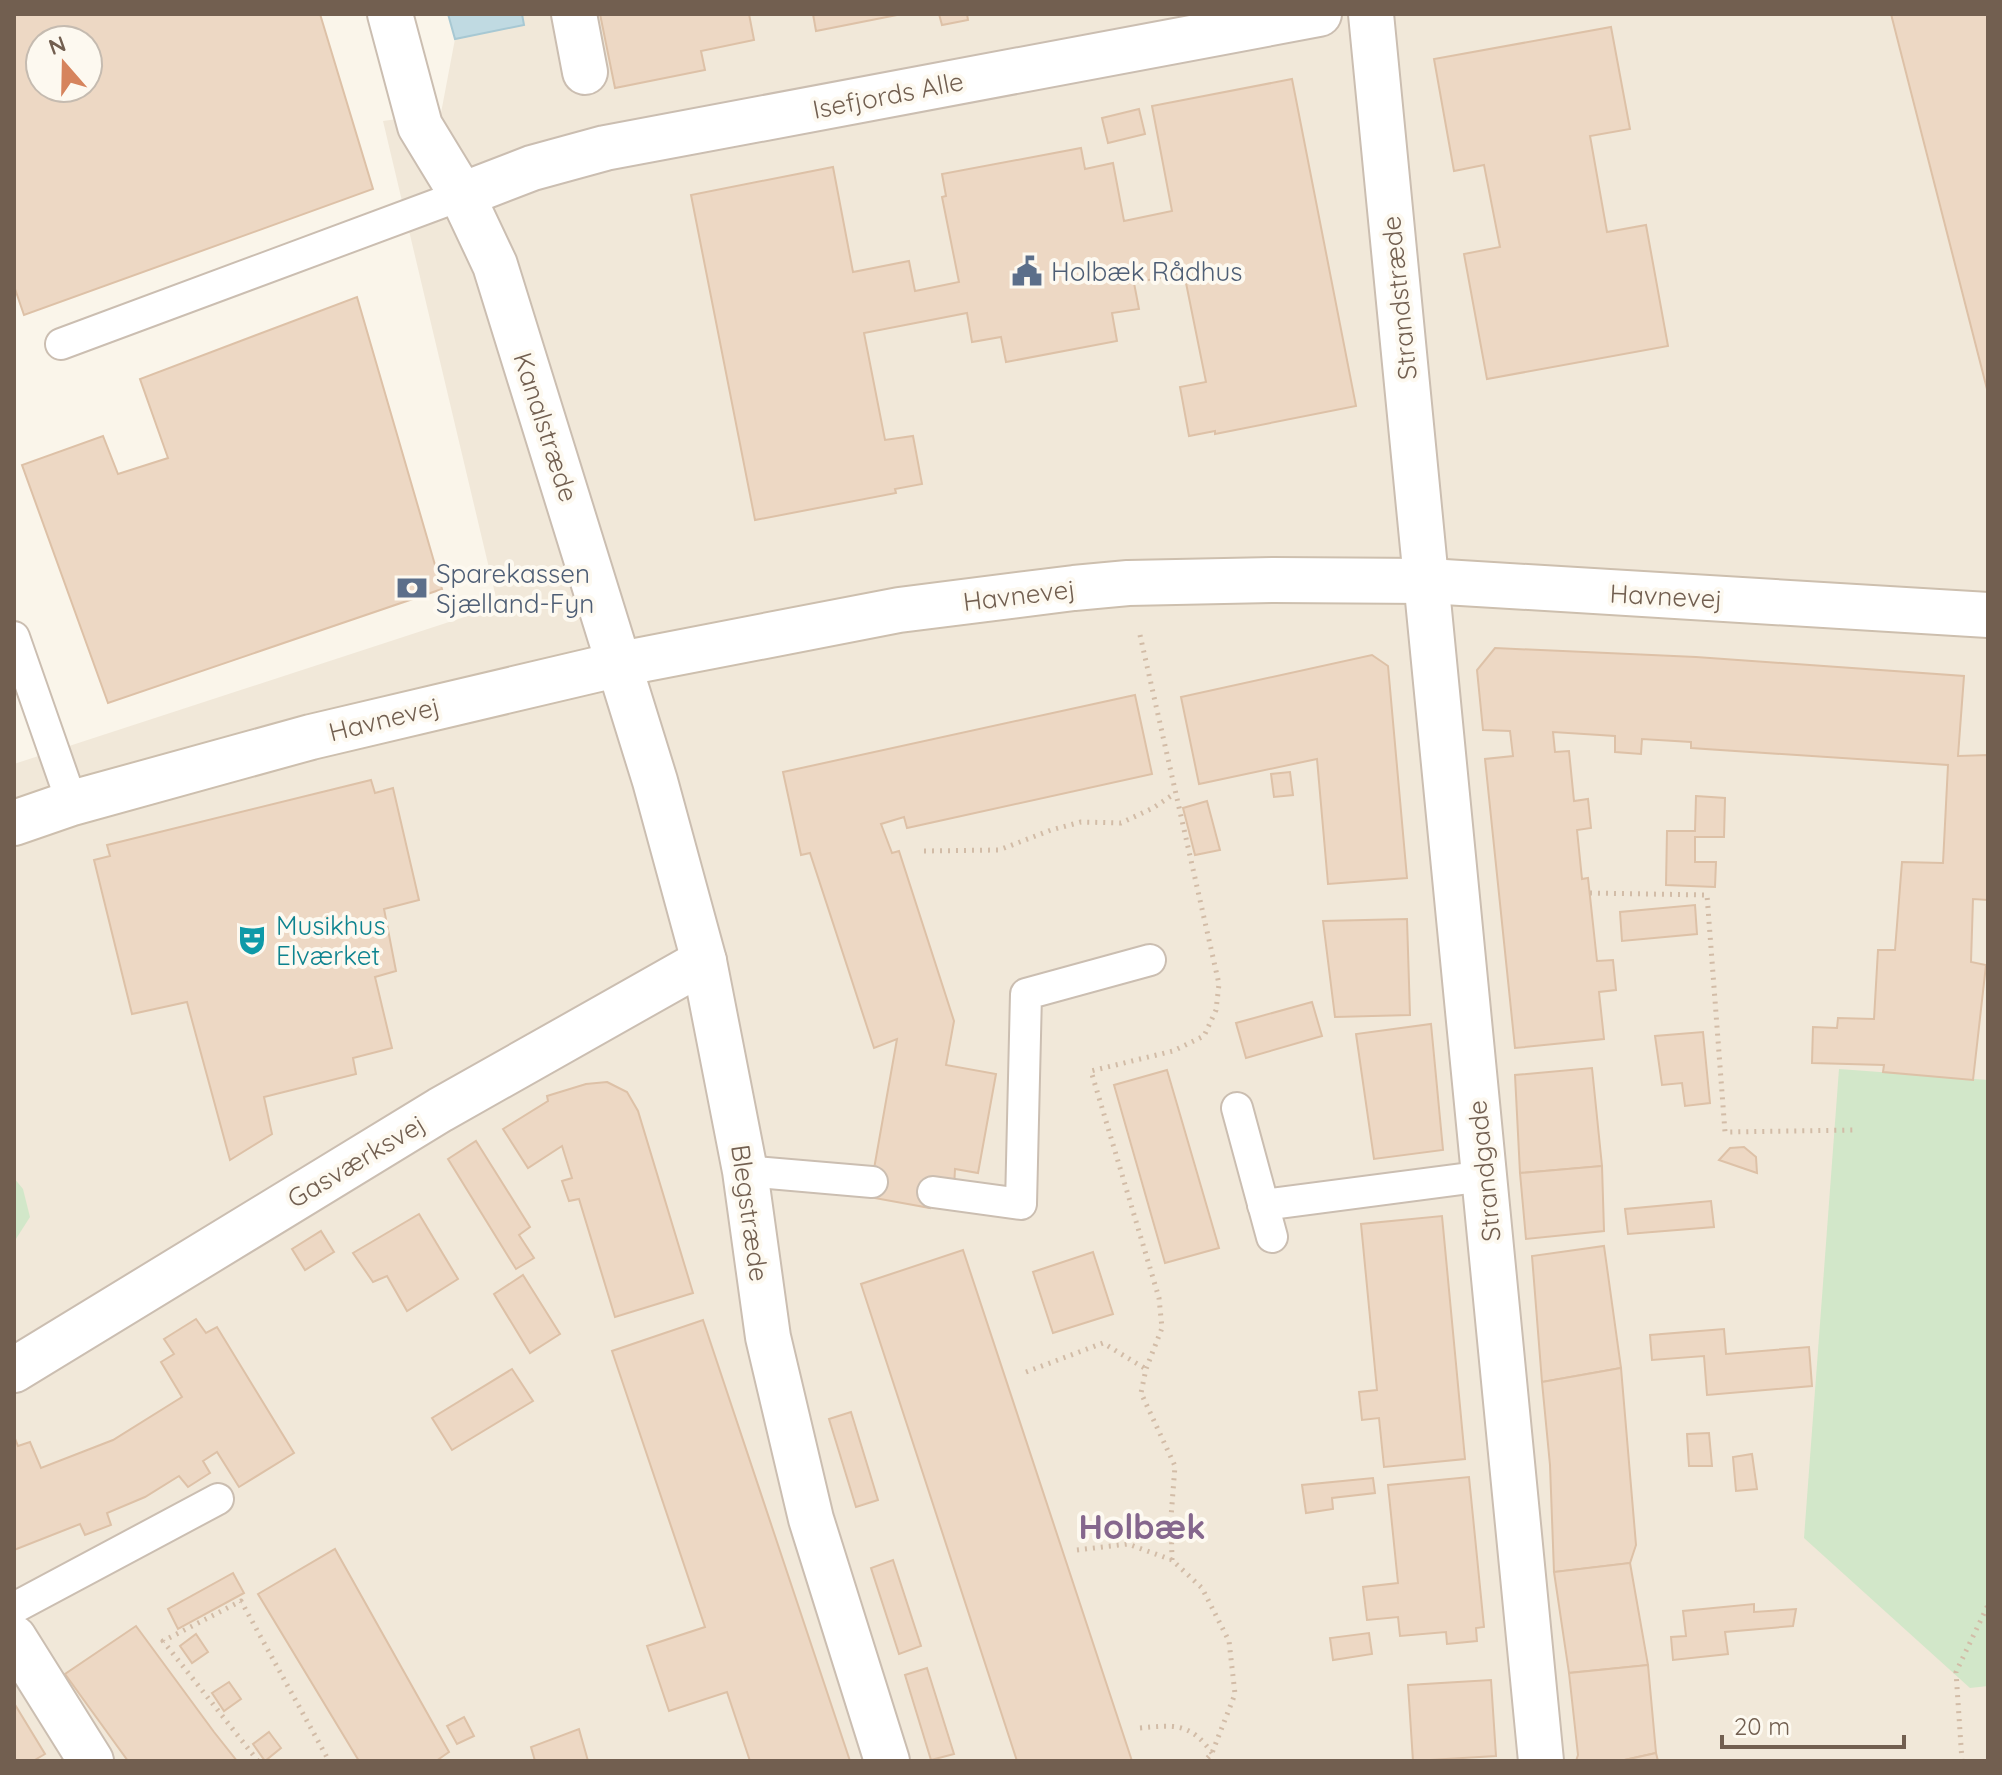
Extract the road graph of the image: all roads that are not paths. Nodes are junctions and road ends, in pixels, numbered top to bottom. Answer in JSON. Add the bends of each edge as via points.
{"nodes":[{"id":1,"x":390,"y":14,"type":"edge"},
{"id":2,"x":574,"y":14,"type":"edge"},
{"id":3,"x":1319,"y":14,"type":"edge"},
{"id":4,"x":1371,"y":14,"type":"edge"},
{"id":5,"x":585,"y":72,"type":"dead end"},
{"id":6,"x":462,"y":195,"type":"junction"},
{"id":7,"x":61,"y":344,"type":"dead end"},
{"id":8,"x":1428,"y":581,"type":"junction"},
{"id":9,"x":1988,"y":615,"type":"edge"},
{"id":10,"x":14,"y":637,"type":"edge"},
{"id":11,"x":620,"y":664,"type":"junction"},
{"id":12,"x":72,"y":803,"type":"junction"},
{"id":13,"x":14,"y":823,"type":"edge"},
{"id":14,"x":1150,"y":960,"type":"dead end"},
{"id":15,"x":704,"y":961,"type":"junction"},
{"id":16,"x":1237,"y":1108,"type":"dead end"},
{"id":17,"x":745,"y":1171,"type":"junction"},
{"id":18,"x":1485,"y":1176,"type":"junction"},
{"id":19,"x":872,"y":1182,"type":"dead end"},
{"id":20,"x":933,"y":1192,"type":"dead end"},
{"id":21,"x":1263,"y":1205,"type":"junction"},
{"id":22,"x":1272,"y":1237,"type":"dead end"},
{"id":23,"x":14,"y":1370,"type":"edge"},
{"id":24,"x":218,"y":1499,"type":"dead end"},
{"id":25,"x":14,"y":1608,"type":"edge"},
{"id":26,"x":14,"y":1638,"type":"edge"},
{"id":27,"x":91,"y":1761,"type":"edge"},
{"id":28,"x":887,"y":1761,"type":"edge"},
{"id":29,"x":1541,"y":1761,"type":"edge"}],
"edges":[{"from":1,"to":6,"type":"street","name":"Kanalstræde","via":[[420,126]]},
{"from":2,"to":5,"type":"street"},
{"from":3,"to":6,"type":"street","name":"Isefjords Alle","via":[[605,148]]},
{"from":4,"to":8,"type":"street","name":"Strandstræde"},
{"from":6,"to":7,"type":"lane"},
{"from":6,"to":11,"type":"street","name":"Kanalstræde","via":[[495,265]]},
{"from":8,"to":9,"type":"street","name":"Havnevej"},
{"from":8,"to":11,"type":"street","name":"Havnevej","via":[[1128,583],[899,610]]},
{"from":8,"to":18,"type":"street","name":"Strandgade"},
{"from":10,"to":12,"type":"lane"},
{"from":11,"to":12,"type":"street","name":"Havnevej","via":[[311,737]]},
{"from":11,"to":15,"type":"street","name":"Blegstræde"},
{"from":12,"to":13,"type":"street","name":"Havnevej"},
{"from":14,"to":20,"type":"lane","via":[[1026,994],[1021,1204]]},
{"from":15,"to":17,"type":"street","name":"Blegstræde"},
{"from":15,"to":23,"type":"street","name":"Gasværksvej","via":[[440,1110]]},
{"from":16,"to":21,"type":"lane"},
{"from":17,"to":19,"type":"lane"},
{"from":17,"to":28,"type":"street","name":"Blegstræde","via":[[768,1337],[811,1519]]},
{"from":18,"to":21,"type":"lane"},
{"from":18,"to":29,"type":"street","name":"Strandgade"},
{"from":21,"to":22,"type":"lane"},
{"from":24,"to":25,"type":"lane"},
{"from":26,"to":27,"type":"street"}]}
